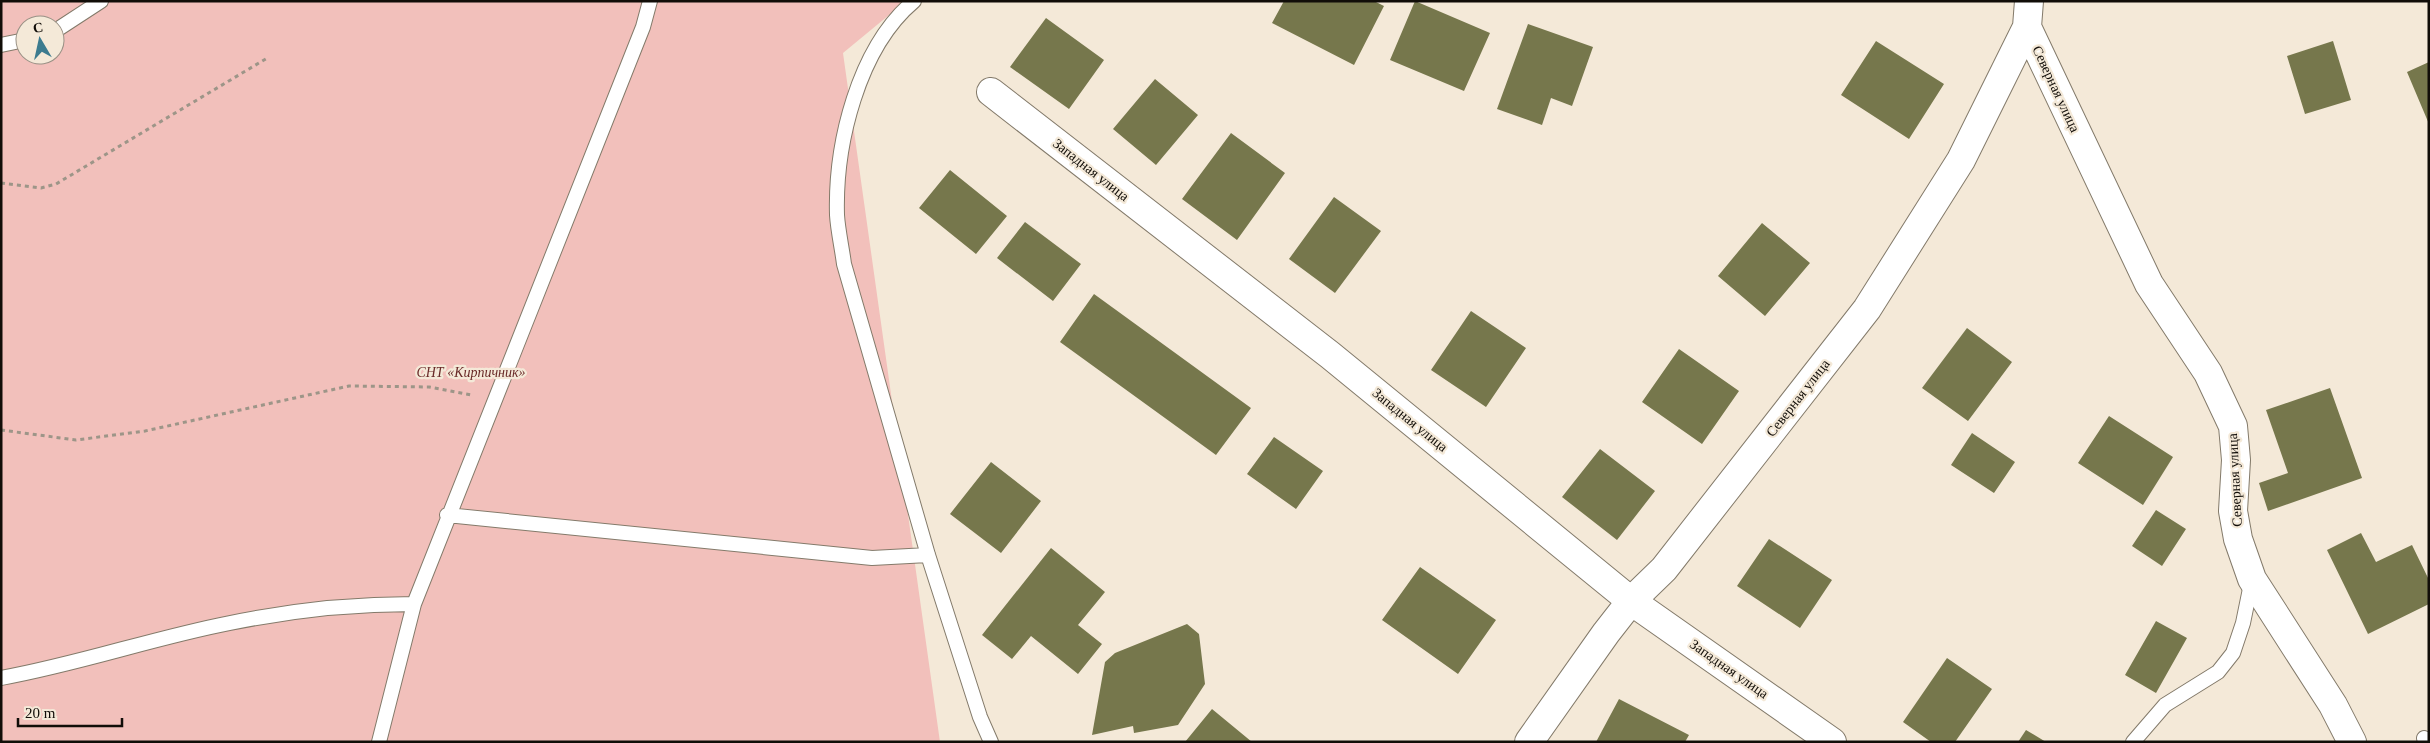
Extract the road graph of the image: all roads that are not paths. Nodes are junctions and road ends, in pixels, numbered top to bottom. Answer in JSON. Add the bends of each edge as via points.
{"nodes":[{"id":1,"x":101,"y":1,"type":"edge"},
{"id":2,"x":650,"y":1,"type":"edge"},
{"id":3,"x":914,"y":1,"type":"edge"},
{"id":4,"x":2028,"y":14,"type":"edge"},
{"id":5,"x":65,"y":24,"type":"edge"},
{"id":6,"x":15,"y":42,"type":"edge"},
{"id":7,"x":1,"y":45,"type":"edge"},
{"id":8,"x":991,"y":92,"type":"dead end"},
{"id":9,"x":448,"y":515,"type":"junction"},
{"id":10,"x":928,"y":555,"type":"junction"},
{"id":11,"x":2252,"y":579,"type":"junction"},
{"id":12,"x":1631,"y":601,"type":"junction"},
{"id":13,"x":414,"y":604,"type":"junction"},
{"id":14,"x":1,"y":678,"type":"edge"},
{"id":15,"x":379,"y":742,"type":"edge"},
{"id":16,"x":990,"y":742,"type":"edge"},
{"id":17,"x":1529,"y":742,"type":"edge"},
{"id":18,"x":1832,"y":742,"type":"edge"},
{"id":19,"x":2133,"y":742,"type":"edge"},
{"id":20,"x":2352,"y":742,"type":"edge"}],
"edges":[{"from":1,"to":5,"type":"lane"},
{"from":2,"to":9,"type":"lane","via":[[643,27]]},
{"from":3,"to":10,"type":"lane","via":[[883,35],[866,66],[847,126],[838,174],[837,216],[844,264]]},
{"from":4,"to":11,"type":"street","name":"Северная улица","via":[[2149,284],[2208,373],[2233,426],[2236,460],[2233,511],[2238,539]]},
{"from":4,"to":12,"type":"street","name":"Северная улица","via":[[1961,160],[1866,309],[1664,569]]},
{"from":6,"to":7,"type":"lane"},
{"from":8,"to":12,"type":"street","name":"Западная улица","via":[[1330,355]]},
{"from":9,"to":10,"type":"lane","via":[[872,558]]},
{"from":9,"to":13,"type":"lane"},
{"from":10,"to":16,"type":"lane"},
{"from":11,"to":19,"type":"lane","via":[[2233,653],[2218,672],[2165,704]]},
{"from":11,"to":20,"type":"street","name":"Северная улица","via":[[2333,705]]},
{"from":12,"to":17,"type":"street","name":"Северная улица"},
{"from":12,"to":18,"type":"street","name":"Западная улица"},
{"from":13,"to":14,"type":"lane","via":[[368,604],[230,623]]},
{"from":13,"to":15,"type":"lane"}]}
